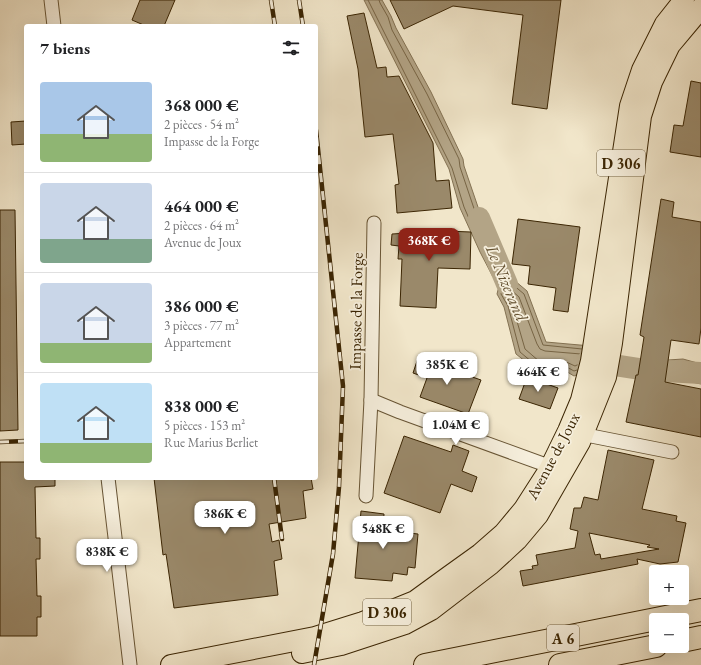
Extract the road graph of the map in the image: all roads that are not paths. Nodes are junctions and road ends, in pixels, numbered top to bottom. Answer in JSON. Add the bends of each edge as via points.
{"nodes":[{"id":1,"x":51,"y":0,"type":"edge"},
{"id":2,"x":684,"y":0,"type":"edge"},
{"id":3,"x":701,"y":8,"type":"edge"},
{"id":4,"x":54,"y":24,"type":"edge"},
{"id":5,"x":374,"y":223,"type":"dead end"},
{"id":6,"x":604,"y":341,"type":"junction"},
{"id":7,"x":372,"y":400,"type":"junction"},
{"id":8,"x":576,"y":433,"type":"junction"},
{"id":9,"x":672,"y":452,"type":"dead end"},
{"id":10,"x":557,"y":469,"type":"junction"},
{"id":11,"x":108,"y":480,"type":"edge"},
{"id":12,"x":366,"y":496,"type":"dead end"},
{"id":13,"x":701,"y":610,"type":"edge"},
{"id":14,"x":701,"y":637,"type":"edge"},
{"id":15,"x":689,"y":640,"type":"edge"},
{"id":16,"x":649,"y":647,"type":"edge"},
{"id":17,"x":130,"y":665,"type":"edge"},
{"id":18,"x":171,"y":665,"type":"edge"},
{"id":19,"x":239,"y":665,"type":"edge"},
{"id":20,"x":425,"y":665,"type":"edge"},
{"id":21,"x":560,"y":665,"type":"edge"}],
"edges":[{"from":1,"to":4,"type":"street"},
{"from":2,"to":6,"type":"main road","name":"Avenue de Joux","number":"D 306","via":[[665,24],[642,70],[630,106]]},
{"from":3,"to":6,"type":"main road","name":"Avenue de Joux","number":"D 306","via":[[670,45],[652,82],[641,116]]},
{"from":5,"to":7,"type":"street","name":"Impasse de la Forge"},
{"from":6,"to":8,"type":"main road","name":"Avenue de Joux","number":"D 306","via":[[597,376],[581,400]]},
{"from":7,"to":10,"type":"street"},
{"from":7,"to":12,"type":"street","name":"Impasse de la Forge"},
{"from":8,"to":9,"type":"street"},
{"from":8,"to":10,"type":"main road","name":"Avenue de Joux","number":"D 306"},
{"from":10,"to":18,"type":"main road","name":"Avenue de Joux","number":"D 306","via":[[504,533],[480,554],[415,601],[363,622],[315,637]]},
{"from":10,"to":19,"type":"main road","name":"Avenue de Joux","number":"D 306","via":[[538,515],[517,540],[491,564],[431,610],[405,624],[341,645]]},
{"from":11,"to":17,"type":"street"},
{"from":13,"to":20,"type":"highway","number":"A 6"},
{"from":14,"to":15,"type":"highway"},
{"from":16,"to":21,"type":"highway","number":"A 6"}]}
